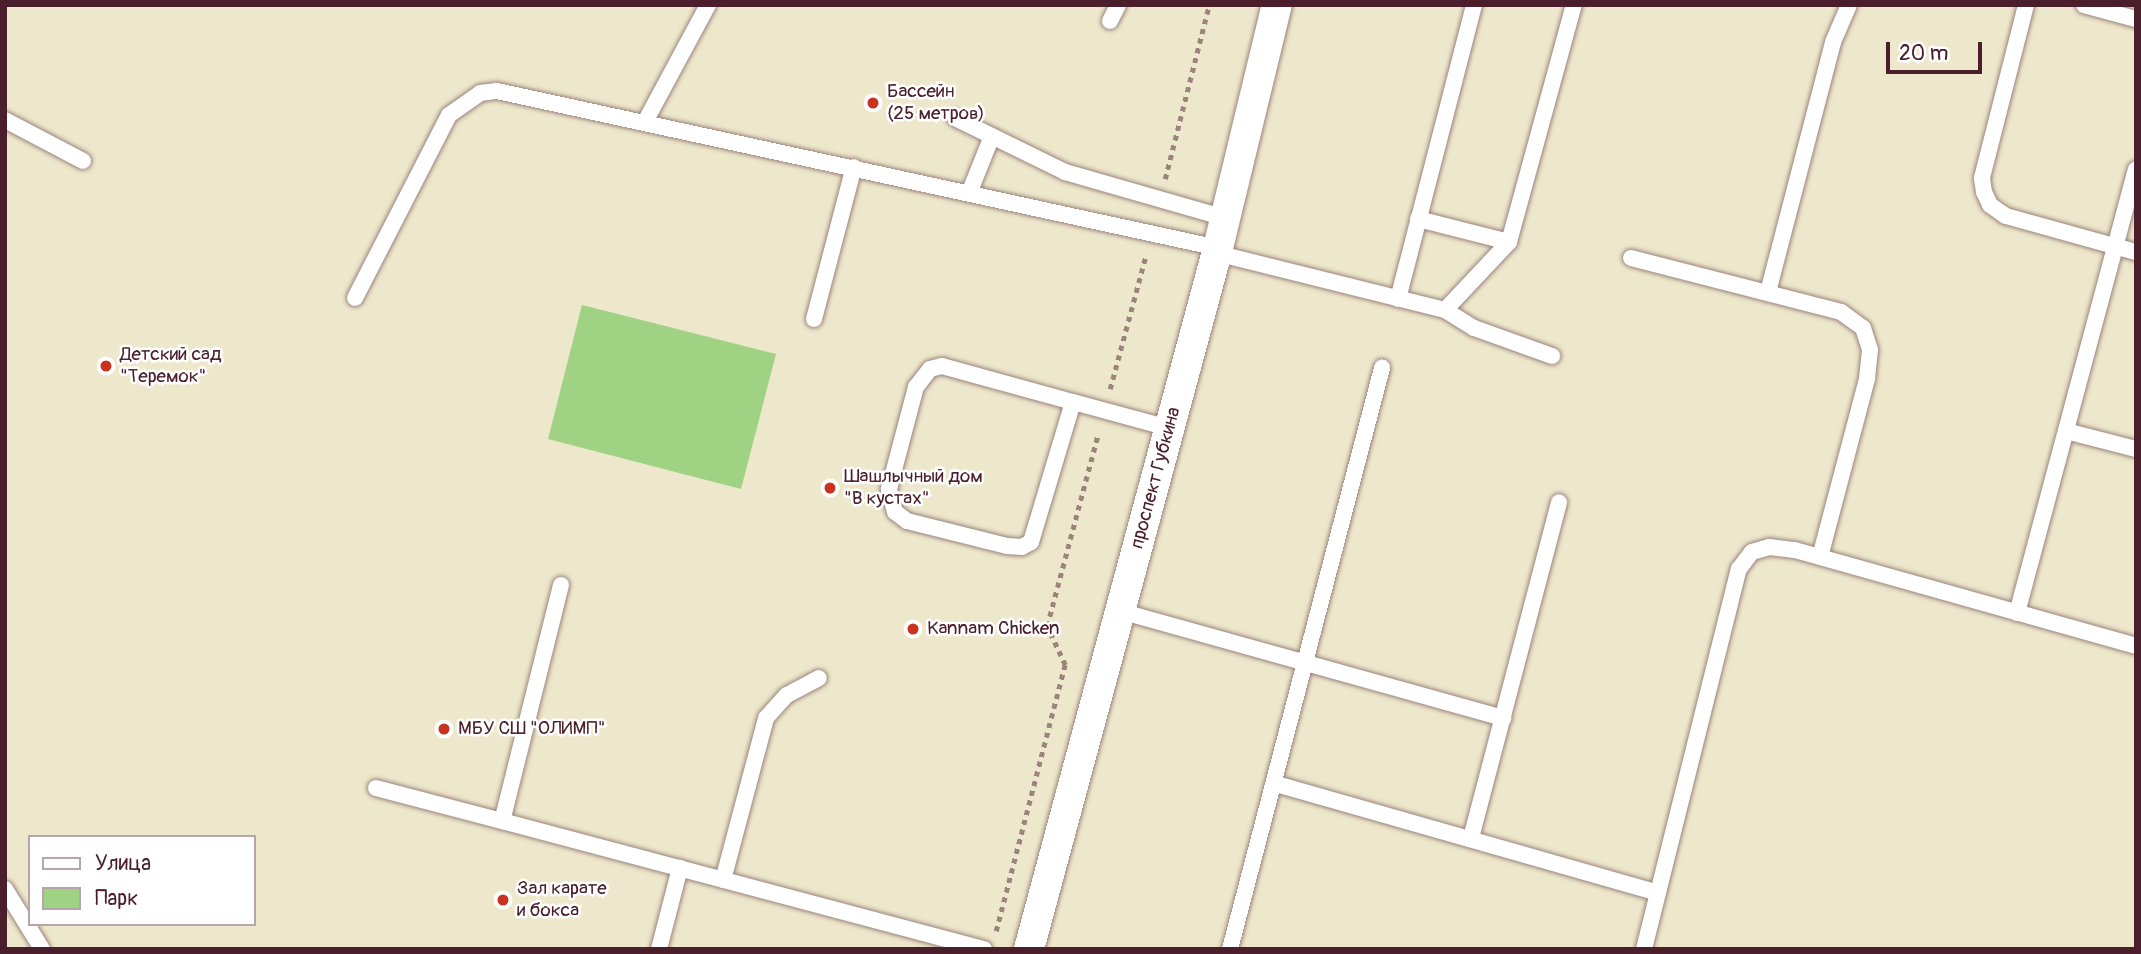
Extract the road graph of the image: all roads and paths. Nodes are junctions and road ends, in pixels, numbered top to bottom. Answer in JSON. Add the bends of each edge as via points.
{"nodes":[{"id":1,"x":708,"y":5,"type":"edge"},
{"id":2,"x":1118,"y":5,"type":"edge"},
{"id":3,"x":1209,"y":5,"type":"edge"},
{"id":4,"x":1277,"y":5,"type":"edge"},
{"id":5,"x":1474,"y":5,"type":"edge"},
{"id":6,"x":1574,"y":5,"type":"edge"},
{"id":7,"x":1849,"y":5,"type":"edge"},
{"id":8,"x":2026,"y":5,"type":"edge"},
{"id":9,"x":2084,"y":5,"type":"edge"},
{"id":10,"x":2136,"y":19,"type":"edge"},
{"id":11,"x":1110,"y":21,"type":"dead end"},
{"id":12,"x":956,"y":118,"type":"dead end"},
{"id":13,"x":5,"y":120,"type":"edge"},
{"id":14,"x":645,"y":122,"type":"junction"},
{"id":15,"x":992,"y":136,"type":"junction"},
{"id":16,"x":83,"y":161,"type":"dead end"},
{"id":17,"x":854,"y":167,"type":"junction"},
{"id":18,"x":2136,"y":170,"type":"edge"},
{"id":19,"x":970,"y":191,"type":"junction"},
{"id":20,"x":1160,"y":200,"type":"junction"},
{"id":21,"x":1225,"y":218,"type":"junction"},
{"id":22,"x":1418,"y":219,"type":"junction"},
{"id":23,"x":1152,"y":232,"type":"junction"},
{"id":24,"x":1509,"y":242,"type":"junction"},
{"id":25,"x":2115,"y":246,"type":"junction"},
{"id":26,"x":1217,"y":250,"type":"junction"},
{"id":27,"x":2136,"y":252,"type":"edge"},
{"id":28,"x":1630,"y":258,"type":"dead end"},
{"id":29,"x":1768,"y":292,"type":"junction"},
{"id":30,"x":355,"y":298,"type":"dead end"},
{"id":31,"x":1398,"y":299,"type":"junction"},
{"id":32,"x":1445,"y":310,"type":"junction"},
{"id":33,"x":814,"y":320,"type":"dead end"},
{"id":34,"x":1552,"y":356,"type":"dead end"},
{"id":35,"x":1382,"y":368,"type":"dead end"},
{"id":36,"x":1073,"y":402,"type":"junction"},
{"id":37,"x":1104,"y":410,"type":"junction"},
{"id":38,"x":1169,"y":428,"type":"junction"},
{"id":39,"x":2066,"y":431,"type":"junction"},
{"id":40,"x":2136,"y":449,"type":"edge"},
{"id":41,"x":1559,"y":502,"type":"dead end"},
{"id":42,"x":1820,"y":557,"type":"junction"},
{"id":43,"x":561,"y":585,"type":"dead end"},
{"id":44,"x":1120,"y":611,"type":"junction"},
{"id":45,"x":2017,"y":613,"type":"junction"},
{"id":46,"x":2136,"y":646,"type":"edge"},
{"id":47,"x":1306,"y":664,"type":"junction"},
{"id":48,"x":819,"y":678,"type":"dead end"},
{"id":49,"x":1503,"y":718,"type":"junction"},
{"id":50,"x":1276,"y":784,"type":"junction"},
{"id":51,"x":376,"y":788,"type":"dead end"},
{"id":52,"x":502,"y":821,"type":"junction"},
{"id":53,"x":1471,"y":838,"type":"junction"},
{"id":54,"x":680,"y":868,"type":"junction"},
{"id":55,"x":723,"y":880,"type":"junction"},
{"id":56,"x":5,"y":890,"type":"edge"},
{"id":57,"x":1658,"y":893,"type":"junction"},
{"id":58,"x":990,"y":942,"type":"edge"},
{"id":59,"x":42,"y":949,"type":"edge"},
{"id":60,"x":659,"y":949,"type":"edge"},
{"id":61,"x":1029,"y":949,"type":"edge"},
{"id":62,"x":1230,"y":949,"type":"edge"},
{"id":63,"x":1644,"y":949,"type":"edge"}],
"edges":[{"from":1,"to":14,"type":"lane"},
{"from":2,"to":11,"type":"lane"},
{"from":3,"to":20,"type":"path"},
{"from":4,"to":21,"type":"street","name":"проспект Губкина"},
{"from":5,"to":22,"type":"lane"},
{"from":6,"to":24,"type":"lane"},
{"from":7,"to":29,"type":"lane","via":[[1833,41]]},
{"from":8,"to":25,"type":"lane","via":[[1982,178],[1984,192],[1990,205],[2006,216]]},
{"from":9,"to":10,"type":"lane"},
{"from":12,"to":15,"type":"lane"},
{"from":13,"to":16,"type":"lane"},
{"from":14,"to":17,"type":"lane"},
{"from":14,"to":30,"type":"lane","via":[[497,91],[463,102],[449,116]]},
{"from":15,"to":19,"type":"lane"},
{"from":15,"to":20,"type":"lane","via":[[1065,172]]},
{"from":17,"to":19,"type":"lane"},
{"from":17,"to":33,"type":"lane"},
{"from":18,"to":25,"type":"lane"},
{"from":19,"to":23,"type":"lane"},
{"from":20,"to":21,"type":"lane"},
{"from":21,"to":26,"type":"street","name":"проспект Губкина"},
{"from":22,"to":24,"type":"lane"},
{"from":22,"to":31,"type":"lane"},
{"from":23,"to":26,"type":"lane"},
{"from":23,"to":37,"type":"path"},
{"from":24,"to":32,"type":"lane"},
{"from":25,"to":27,"type":"lane"},
{"from":25,"to":39,"type":"lane"},
{"from":26,"to":31,"type":"lane"},
{"from":26,"to":38,"type":"street","name":"проспект Губкина"},
{"from":28,"to":29,"type":"lane"},
{"from":29,"to":42,"type":"lane","via":[[1841,312],[1863,328],[1870,350],[1867,379]]},
{"from":31,"to":32,"type":"lane"},
{"from":32,"to":34,"type":"lane","via":[[1474,328]]},
{"from":35,"to":47,"type":"lane"},
{"from":36,"to":36,"type":"lane","via":[[942,366],[930,369],[916,387],[889,489],[895,512],[906,521],[1007,546],[1031,542]]},
{"from":36,"to":37,"type":"lane"},
{"from":37,"to":38,"type":"lane"},
{"from":37,"to":58,"type":"path","via":[[1047,626],[1065,666]]},
{"from":38,"to":44,"type":"street","name":"проспект Губкина"},
{"from":39,"to":40,"type":"lane"},
{"from":39,"to":45,"type":"lane"},
{"from":41,"to":49,"type":"lane"},
{"from":42,"to":45,"type":"lane"},
{"from":42,"to":57,"type":"lane","via":[[1769,547],[1752,552],[1739,569]]},
{"from":43,"to":52,"type":"lane"},
{"from":44,"to":47,"type":"lane"},
{"from":44,"to":61,"type":"street","name":"проспект Губкина"},
{"from":45,"to":46,"type":"lane"},
{"from":47,"to":49,"type":"lane"},
{"from":47,"to":50,"type":"lane"},
{"from":48,"to":55,"type":"lane","via":[[787,695],[766,718]]},
{"from":49,"to":53,"type":"lane"},
{"from":50,"to":53,"type":"lane"},
{"from":50,"to":62,"type":"lane"},
{"from":51,"to":52,"type":"lane"},
{"from":52,"to":54,"type":"lane"},
{"from":53,"to":57,"type":"lane"},
{"from":54,"to":55,"type":"lane"},
{"from":54,"to":60,"type":"lane"},
{"from":55,"to":58,"type":"lane"},
{"from":56,"to":59,"type":"lane"},
{"from":57,"to":63,"type":"lane"}]}
